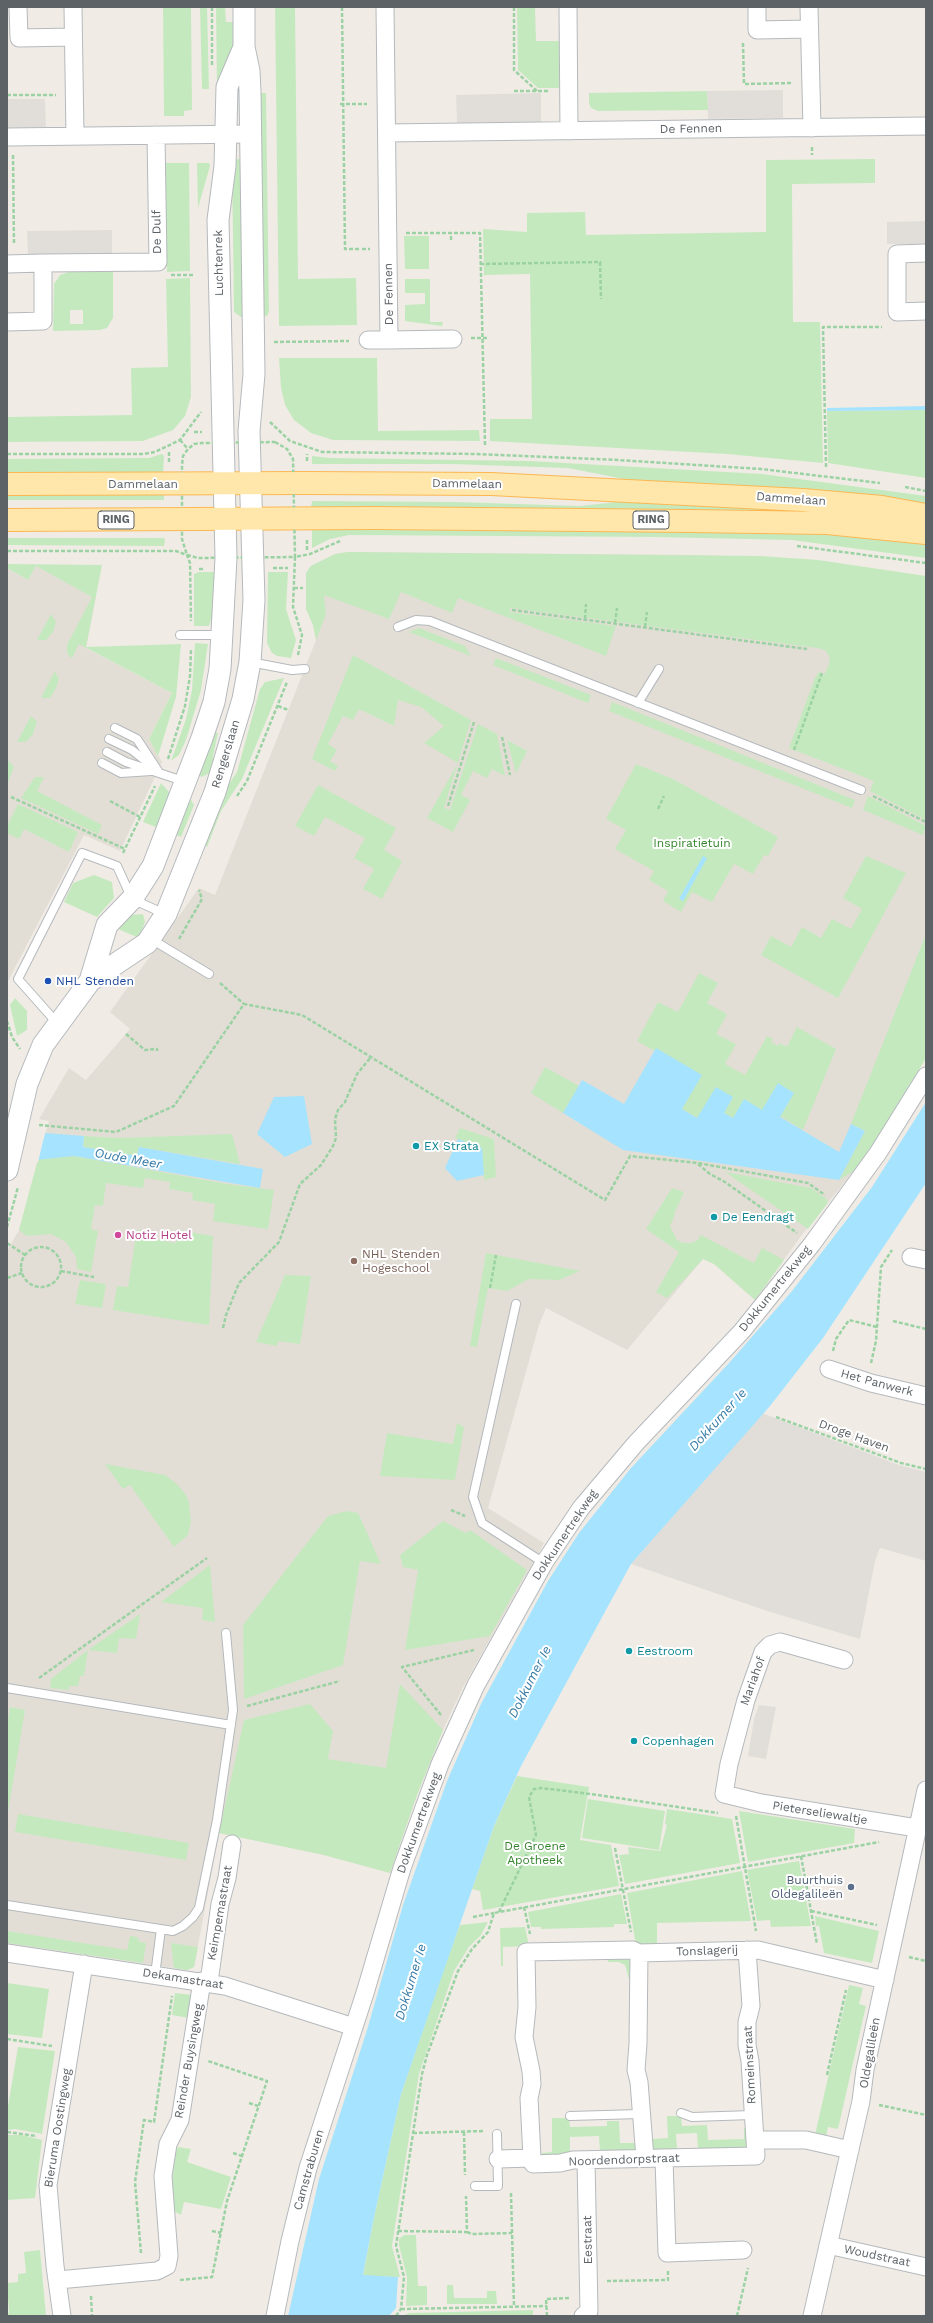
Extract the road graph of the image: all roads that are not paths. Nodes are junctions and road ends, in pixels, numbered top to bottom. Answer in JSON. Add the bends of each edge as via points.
{"nodes":[{"id":1,"x":18,"y":7,"type":"edge"},
{"id":2,"x":73,"y":7,"type":"edge"},
{"id":3,"x":244,"y":7,"type":"edge"},
{"id":4,"x":385,"y":7,"type":"edge"},
{"id":5,"x":568,"y":7,"type":"edge"},
{"id":6,"x":757,"y":7,"type":"edge"},
{"id":7,"x":809,"y":7,"type":"edge"},
{"id":8,"x":810,"y":29,"type":"junction"},
{"id":9,"x":73,"y":37,"type":"junction"},
{"id":10,"x":244,"y":47,"type":"junction"},
{"id":11,"x":926,"y":126,"type":"edge"},
{"id":12,"x":812,"y":128,"type":"junction"},
{"id":13,"x":569,"y":131,"type":"junction"},
{"id":14,"x":387,"y":133,"type":"junction"},
{"id":15,"x":226,"y":134,"type":"junction"},
{"id":16,"x":250,"y":134,"type":"junction"},
{"id":17,"x":156,"y":135,"type":"junction"},
{"id":18,"x":75,"y":136,"type":"junction"},
{"id":19,"x":10,"y":137,"type":"edge"},
{"id":20,"x":926,"y":253,"type":"edge"},
{"id":21,"x":43,"y":263,"type":"junction"},
{"id":22,"x":11,"y":264,"type":"edge"},
{"id":23,"x":926,"y":311,"type":"edge"},
{"id":24,"x":7,"y":322,"type":"edge"},
{"id":25,"x":458,"y":339,"type":"road end"},
{"id":26,"x":368,"y":340,"type":"road end"},
{"id":27,"x":389,"y":340,"type":"junction"},
{"id":28,"x":249,"y":483,"type":"junction"},
{"id":29,"x":7,"y":484,"type":"edge"},
{"id":30,"x":223,"y":484,"type":"junction"},
{"id":31,"x":926,"y":515,"type":"edge"},
{"id":32,"x":251,"y":519,"type":"junction"},
{"id":33,"x":7,"y":520,"type":"edge"},
{"id":34,"x":224,"y":520,"type":"junction"},
{"id":35,"x":926,"y":533,"type":"edge"},
{"id":36,"x":398,"y":627,"type":"dead end"},
{"id":37,"x":180,"y":635,"type":"dead end"},
{"id":38,"x":222,"y":635,"type":"junction"},
{"id":39,"x":250,"y":662,"type":"junction"},
{"id":40,"x":305,"y":669,"type":"dead end"},
{"id":41,"x":660,"y":669,"type":"dead end"},
{"id":42,"x":638,"y":702,"type":"junction"},
{"id":43,"x":115,"y":728,"type":"dead end"},
{"id":44,"x":109,"y":739,"type":"dead end"},
{"id":45,"x":107,"y":752,"type":"dead end"},
{"id":46,"x":102,"y":763,"type":"dead end"},
{"id":47,"x":160,"y":771,"type":"junction"},
{"id":48,"x":187,"y":782,"type":"junction"},
{"id":49,"x":861,"y":790,"type":"road end"},
{"id":50,"x":215,"y":792,"type":"junction"},
{"id":51,"x":132,"y":899,"type":"junction"},
{"id":52,"x":170,"y":906,"type":"junction"},
{"id":53,"x":150,"y":939,"type":"junction"},
{"id":54,"x":209,"y":974,"type":"road end"},
{"id":55,"x":90,"y":981,"type":"junction"},
{"id":56,"x":57,"y":1023,"type":"junction"},
{"id":57,"x":926,"y":1076,"type":"edge"},
{"id":58,"x":11,"y":1173,"type":"edge"},
{"id":59,"x":516,"y":1304,"type":"dead end"},
{"id":60,"x":830,"y":1364,"type":"road end"},
{"id":61,"x":926,"y":1396,"type":"edge"},
{"id":62,"x":544,"y":1563,"type":"junction"},
{"id":63,"x":226,"y":1633,"type":"dead end"},
{"id":64,"x":844,"y":1660,"type":"dead end"},
{"id":65,"x":7,"y":1688,"type":"edge"},
{"id":66,"x":231,"y":1725,"type":"junction"},
{"id":67,"x":926,"y":1790,"type":"edge"},
{"id":68,"x":730,"y":1795,"type":"joint"},
{"id":69,"x":917,"y":1828,"type":"junction"},
{"id":70,"x":232,"y":1844,"type":"dead end"},
{"id":71,"x":920,"y":1848,"type":"edge"},
{"id":72,"x":7,"y":1905,"type":"edge"},
{"id":73,"x":161,"y":1929,"type":"junction"},
{"id":74,"x":753,"y":1950,"type":"junction"},
{"id":75,"x":636,"y":1952,"type":"junction"},
{"id":76,"x":7,"y":1953,"type":"edge"},
{"id":77,"x":84,"y":1964,"type":"junction"},
{"id":78,"x":155,"y":1975,"type":"junction"},
{"id":79,"x":885,"y":1980,"type":"junction"},
{"id":80,"x":206,"y":1982,"type":"junction"},
{"id":81,"x":354,"y":2027,"type":"junction"},
{"id":82,"x":681,"y":2113,"type":"dead end"},
{"id":83,"x":640,"y":2114,"type":"junction"},
{"id":84,"x":752,"y":2115,"type":"junction"},
{"id":85,"x":570,"y":2116,"type":"dead end"},
{"id":86,"x":494,"y":2132,"type":"road end"},
{"id":87,"x":755,"y":2148,"type":"junction"},
{"id":88,"x":850,"y":2150,"type":"junction"},
{"id":89,"x":532,"y":2158,"type":"junction"},
{"id":90,"x":645,"y":2158,"type":"junction"},
{"id":91,"x":664,"y":2158,"type":"junction"},
{"id":92,"x":498,"y":2159,"type":"junction"},
{"id":93,"x":586,"y":2160,"type":"junction"},
{"id":94,"x":475,"y":2186,"type":"dead end"},
{"id":95,"x":828,"y":2245,"type":"junction"},
{"id":96,"x":743,"y":2250,"type":"dead end"},
{"id":97,"x":926,"y":2267,"type":"edge"},
{"id":98,"x":58,"y":2280,"type":"junction"},
{"id":99,"x":62,"y":2316,"type":"edge"},
{"id":100,"x":275,"y":2316,"type":"edge"},
{"id":101,"x":583,"y":2316,"type":"edge"},
{"id":102,"x":812,"y":2316,"type":"edge"}],
"edges":[{"from":1,"to":9,"type":"street","via":[[19,38]]},
{"from":2,"to":9,"type":"street"},
{"from":3,"to":10,"type":"street","name":"Luchtenrek"},
{"from":4,"to":14,"type":"street","name":"De Fennen"},
{"from":5,"to":13,"type":"street"},
{"from":6,"to":8,"type":"street","via":[[757,30]]},
{"from":7,"to":8,"type":"street"},
{"from":8,"to":12,"type":"street"},
{"from":9,"to":18,"type":"street"},
{"from":10,"to":15,"type":"street","name":"Luchtenrek","via":[[227,87]]},
{"from":10,"to":16,"type":"street","name":"Luchtenrek","via":[[249,71]]},
{"from":11,"to":12,"type":"street","name":"De Fennen"},
{"from":12,"to":13,"type":"street","name":"De Fennen"},
{"from":13,"to":14,"type":"street","name":"De Fennen"},
{"from":14,"to":27,"type":"street","name":"De Fennen"},
{"from":15,"to":16,"type":"street"},
{"from":15,"to":17,"type":"street"},
{"from":15,"to":30,"type":"street","name":"Luchtenrek","via":[[218,220]]},
{"from":16,"to":28,"type":"street","name":"Luchtenrek","via":[[254,374],[248,431]]},
{"from":17,"to":18,"type":"street"},
{"from":17,"to":21,"type":"street","name":"De Dulf","via":[[158,262]]},
{"from":18,"to":19,"type":"street"},
{"from":20,"to":23,"type":"street","via":[[897,254],[897,312]]},
{"from":21,"to":22,"type":"street","name":"De Dulf"},
{"from":21,"to":24,"type":"street","via":[[44,321]]},
{"from":25,"to":27,"type":"street"},
{"from":26,"to":27,"type":"street","name":"De Fennen"},
{"from":28,"to":30,"type":"main road","name":"Dammelaan"},
{"from":28,"to":31,"type":"main road","name":"Dammelaan","via":[[491,484],[638,490],[803,500]]},
{"from":28,"to":32,"type":"street","name":"Rengerslaan"},
{"from":29,"to":30,"type":"main road","name":"Dammelaan"},
{"from":30,"to":34,"type":"street","name":"Rengerslaan"},
{"from":32,"to":34,"type":"main road","name":"Dammelaan","number":"RING"},
{"from":32,"to":35,"type":"main road","name":"Dammelaan","number":"RING","via":[[790,522],[859,525]]},
{"from":32,"to":39,"type":"street","name":"Rengerslaan","via":[[254,600]]},
{"from":33,"to":34,"type":"main road","name":"Dammelaan","number":"RING"},
{"from":34,"to":38,"type":"street","name":"Rengerslaan","via":[[225,590]]},
{"from":36,"to":42,"type":"lane","via":[[416,620],[430,621]]},
{"from":37,"to":38,"type":"lane"},
{"from":38,"to":48,"type":"street","name":"Rengerslaan","via":[[220,669],[214,702]]},
{"from":39,"to":40,"type":"lane","via":[[292,670]]},
{"from":39,"to":50,"type":"street","name":"Rengerslaan","via":[[243,699]]},
{"from":41,"to":42,"type":"lane"},
{"from":42,"to":49,"type":"lane"},
{"from":43,"to":47,"type":"lane","via":[[138,738]]},
{"from":44,"to":47,"type":"lane","via":[[132,750]]},
{"from":45,"to":47,"type":"lane","via":[[126,762]]},
{"from":46,"to":47,"type":"lane","via":[[122,773]]},
{"from":47,"to":48,"type":"lane"},
{"from":48,"to":50,"type":"street"},
{"from":48,"to":51,"type":"street","name":"Rengerslaan","via":[[153,866]]},
{"from":50,"to":52,"type":"street","name":"Rengerslaan"},
{"from":51,"to":52,"type":"lane"},
{"from":51,"to":55,"type":"street","name":"Rengerslaan","via":[[107,925]]},
{"from":51,"to":56,"type":"lane","via":[[117,866],[82,852],[18,979]]},
{"from":52,"to":53,"type":"street","name":"Rengerslaan"},
{"from":53,"to":54,"type":"lane"},
{"from":53,"to":55,"type":"street","name":"Rengerslaan","via":[[148,943]]},
{"from":55,"to":56,"type":"street","name":"Rengerslaan"},
{"from":56,"to":58,"type":"street","name":"Rengerslaan","via":[[43,1045],[27,1084]]},
{"from":57,"to":62,"type":"street","name":"Dokkumertrekweg","via":[[878,1153],[812,1244],[742,1331],[609,1473],[581,1508]]},
{"from":59,"to":62,"type":"lane","via":[[473,1497],[482,1522]]},
{"from":60,"to":61,"type":"street","name":"Het Panwerk","via":[[866,1381]]},
{"from":62,"to":81,"type":"street","name":"Dokkumertrekweg","via":[[454,1731],[402,1868]]},
{"from":63,"to":66,"type":"lane","via":[[233,1710]]},
{"from":64,"to":68,"type":"street","name":"Mariahof","via":[[780,1642],[770,1645],[763,1652],[746,1700],[729,1764]]},
{"from":65,"to":66,"type":"lane"},
{"from":66,"to":73,"type":"lane","via":[[217,1820],[199,1908],[183,1926],[173,1931]]},
{"from":67,"to":69,"type":"street","name":"Oldegalileën"},
{"from":68,"to":69,"type":"street","name":"Pieterseliewaltje","via":[[761,1803]]},
{"from":69,"to":71,"type":"street","name":"Oldegalileën"},
{"from":70,"to":80,"type":"street","name":"Keimpemastraat"},
{"from":71,"to":79,"type":"street","name":"Oldegalileën","via":[[896,1929]]},
{"from":72,"to":73,"type":"lane"},
{"from":73,"to":78,"type":"lane"},
{"from":74,"to":75,"type":"street","name":"Tonslagerij"},
{"from":74,"to":79,"type":"street","name":"Tonslagerij"},
{"from":74,"to":84,"type":"street","name":"Romeinstraat","via":[[751,2006],[747,2022]]},
{"from":75,"to":83,"type":"street","via":[[636,2056]]},
{"from":75,"to":89,"type":"street","name":"Tonslagerij","via":[[529,1952],[524,2037],[531,2071],[529,2098]]},
{"from":76,"to":77,"type":"street","name":"Dekamastraat"},
{"from":77,"to":78,"type":"street","name":"Dekamastraat"},
{"from":77,"to":98,"type":"street","name":"Bieruma Oostingweg","via":[[48,2191]]},
{"from":78,"to":80,"type":"street","name":"Dekamastraat"},
{"from":79,"to":88,"type":"street","name":"Oldegalileën"},
{"from":80,"to":81,"type":"street","name":"Dekamastraat","via":[[240,1990]]},
{"from":80,"to":98,"type":"street","name":"Reinder Buysingweg","via":[[190,2055],[180,2120],[168,2144],[163,2176],[169,2262],[163,2269]]},
{"from":81,"to":100,"type":"street","name":"Camstraburen","via":[[302,2190]]},
{"from":82,"to":84,"type":"lane","via":[[692,2117]]},
{"from":83,"to":85,"type":"lane"},
{"from":83,"to":90,"type":"street"},
{"from":84,"to":87,"type":"street","name":"Romeinstraat"},
{"from":86,"to":92,"type":"lane"},
{"from":87,"to":88,"type":"street","name":"Noordendorpstraat","via":[[806,2140]]},
{"from":87,"to":91,"type":"street","name":"Noordendorpstraat"},
{"from":88,"to":95,"type":"street","name":"Oldegalileën"},
{"from":89,"to":92,"type":"street","name":"Noordendorpstraat"},
{"from":89,"to":93,"type":"street","name":"Noordendorpstraat","via":[[533,2164]]},
{"from":90,"to":91,"type":"street","name":"Noordendorpstraat"},
{"from":90,"to":93,"type":"street","name":"Noordendorpstraat"},
{"from":91,"to":96,"type":"street","via":[[667,2253]]},
{"from":92,"to":94,"type":"lane","via":[[498,2186]]},
{"from":93,"to":101,"type":"street","name":"Eestraat","via":[[589,2311]]},
{"from":95,"to":97,"type":"street","name":"Woudstraat"},
{"from":95,"to":102,"type":"street","name":"Oldegalileën"},
{"from":98,"to":99,"type":"street","name":"Bieruma Oostingweg"}]}
